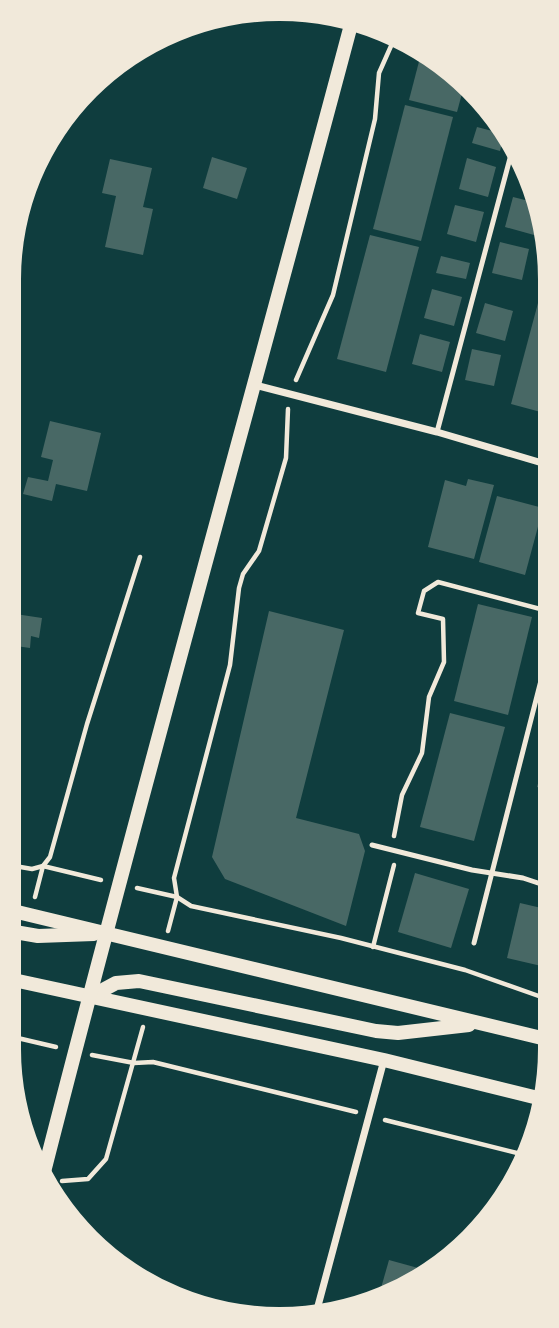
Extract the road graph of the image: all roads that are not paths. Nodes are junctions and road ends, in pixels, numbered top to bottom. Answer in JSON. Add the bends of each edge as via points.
{"nodes":[{"id":1,"x":349,"y":31,"type":"edge"},
{"id":2,"x":509,"y":162,"type":"edge"},
{"id":3,"x":255,"y":385,"type":"junction"},
{"id":4,"x":438,"y":432,"type":"junction"},
{"id":5,"x":538,"y":462,"type":"edge"},
{"id":6,"x":538,"y":692,"type":"edge"},
{"id":7,"x":372,"y":845,"type":"dead end"},
{"id":8,"x":492,"y":873,"type":"junction"},
{"id":9,"x":538,"y":884,"type":"edge"},
{"id":10,"x":21,"y":913,"type":"edge"},
{"id":11,"x":106,"y":932,"type":"junction"},
{"id":12,"x":21,"y":934,"type":"edge"},
{"id":13,"x":474,"y":943,"type":"dead end"},
{"id":14,"x":21,"y":982,"type":"edge"},
{"id":15,"x":88,"y":998,"type":"junction"},
{"id":16,"x":499,"y":1026,"type":"junction"},
{"id":17,"x":538,"y":1037,"type":"edge"},
{"id":18,"x":384,"y":1060,"type":"junction"},
{"id":19,"x":533,"y":1097,"type":"edge"},
{"id":20,"x":47,"y":1161,"type":"edge"},
{"id":21,"x":319,"y":1304,"type":"edge"}],
"edges":[{"from":1,"to":3,"type":"main road"},
{"from":2,"to":4,"type":"lane"},
{"from":3,"to":4,"type":"street"},
{"from":3,"to":11,"type":"main road"},
{"from":4,"to":5,"type":"street"},
{"from":6,"to":8,"type":"lane"},
{"from":7,"to":8,"type":"lane"},
{"from":8,"to":9,"type":"lane"},
{"from":8,"to":13,"type":"lane"},
{"from":10,"to":11,"type":"main road"},
{"from":11,"to":12,"type":"main road"},
{"from":11,"to":15,"type":"main road"},
{"from":11,"to":16,"type":"main road"},
{"from":14,"to":15,"type":"main road"},
{"from":15,"to":16,"type":"main road","via":[[116,983],[139,981],[376,1031],[433,1030],[455,1024]]},
{"from":15,"to":18,"type":"main road"},
{"from":15,"to":20,"type":"main road"},
{"from":16,"to":17,"type":"main road"},
{"from":18,"to":19,"type":"main road"},
{"from":18,"to":21,"type":"street"}]}
